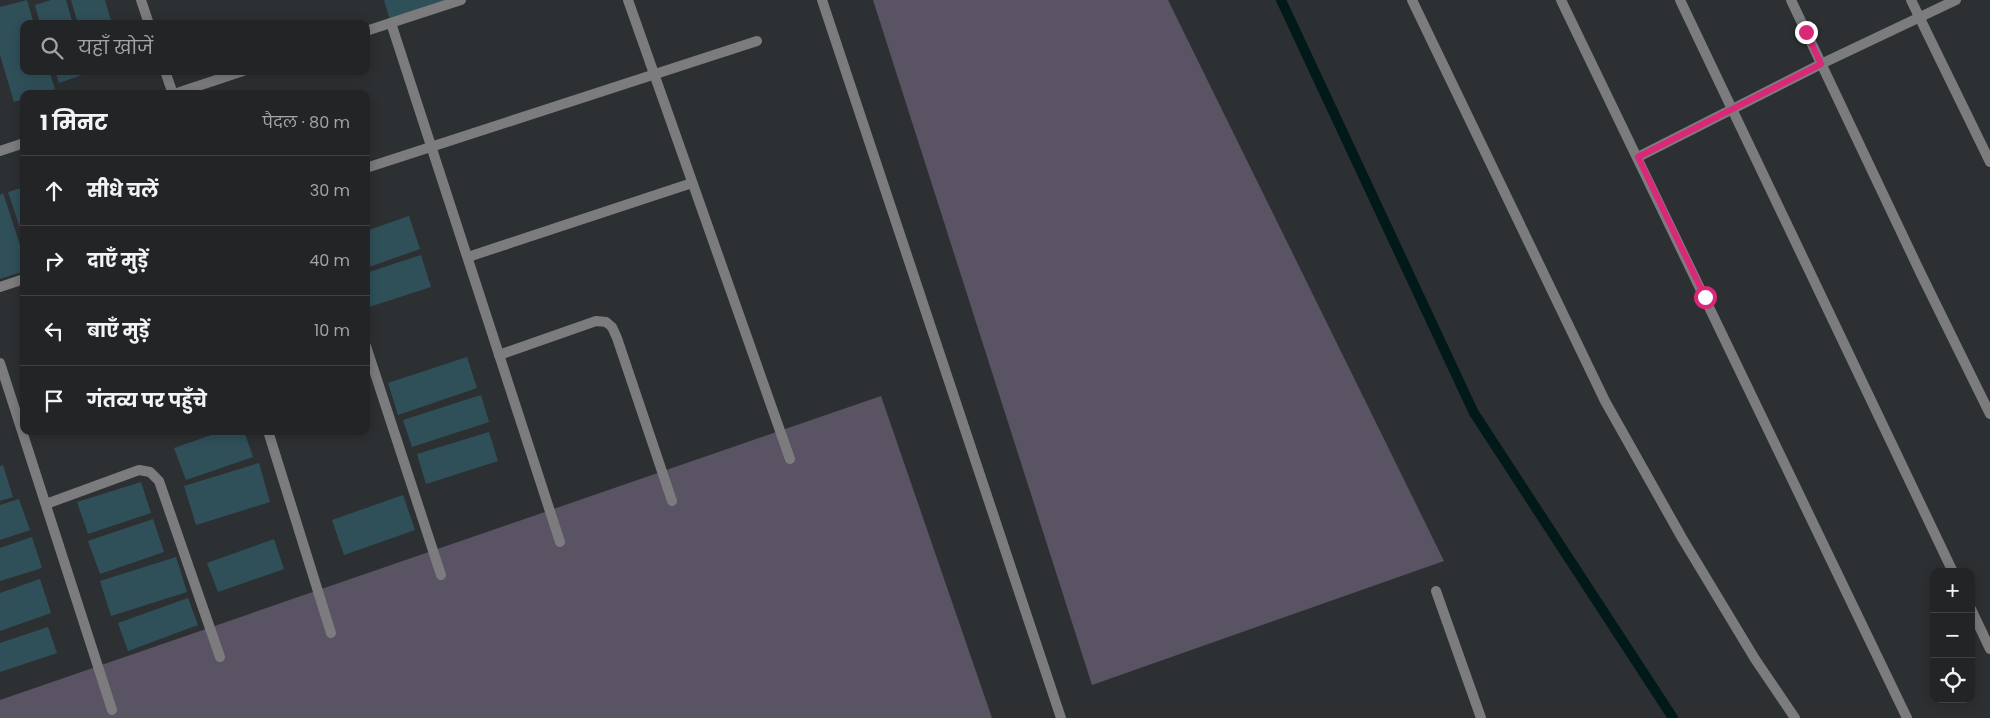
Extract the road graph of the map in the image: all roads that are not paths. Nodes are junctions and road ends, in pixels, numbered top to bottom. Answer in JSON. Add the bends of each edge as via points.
{"nodes":[{"id":1,"x":141,"y":0,"type":"edge"},
{"id":2,"x":461,"y":0,"type":"edge"},
{"id":3,"x":628,"y":0,"type":"edge"},
{"id":4,"x":822,"y":0,"type":"edge"},
{"id":5,"x":1412,"y":0,"type":"edge"},
{"id":6,"x":1561,"y":0,"type":"edge"},
{"id":7,"x":1680,"y":0,"type":"edge"},
{"id":8,"x":1791,"y":0,"type":"edge"},
{"id":9,"x":1911,"y":0,"type":"edge"},
{"id":10,"x":1956,"y":0,"type":"edge"},
{"id":11,"x":1919,"y":17,"type":"junction"},
{"id":12,"x":148,"y":20,"type":"edge"},
{"id":13,"x":391,"y":23,"type":"junction"},
{"id":14,"x":370,"y":30,"type":"edge"},
{"id":15,"x":757,"y":40,"type":"dead end"},
{"id":16,"x":1821,"y":64,"type":"junction"},
{"id":17,"x":654,"y":74,"type":"junction"},
{"id":18,"x":167,"y":75,"type":"edge"},
{"id":19,"x":231,"y":75,"type":"edge"},
{"id":20,"x":172,"y":90,"type":"edge"},
{"id":21,"x":186,"y":90,"type":"edge"},
{"id":22,"x":1733,"y":108,"type":"junction"},
{"id":23,"x":20,"y":144,"type":"edge"},
{"id":24,"x":431,"y":146,"type":"junction"},
{"id":25,"x":0,"y":151,"type":"edge"},
{"id":26,"x":1638,"y":157,"type":"junction"},
{"id":27,"x":1990,"y":162,"type":"edge"},
{"id":28,"x":370,"y":167,"type":"edge"},
{"id":29,"x":692,"y":183,"type":"junction"},
{"id":30,"x":468,"y":257,"type":"junction"},
{"id":31,"x":20,"y":280,"type":"edge"},
{"id":32,"x":0,"y":287,"type":"edge"},
{"id":33,"x":500,"y":355,"type":"junction"},
{"id":34,"x":370,"y":358,"type":"edge"},
{"id":35,"x":0,"y":363,"type":"edge"},
{"id":36,"x":20,"y":401,"type":"edge"},
{"id":37,"x":13,"y":404,"type":"junction"},
{"id":38,"x":1990,"y":414,"type":"edge"},
{"id":39,"x":20,"y":425,"type":"edge"},
{"id":40,"x":23,"y":435,"type":"edge"},
{"id":41,"x":269,"y":435,"type":"edge"},
{"id":42,"x":790,"y":459,"type":"dead end"},
{"id":43,"x":672,"y":501,"type":"dead end"},
{"id":44,"x":46,"y":504,"type":"junction"},
{"id":45,"x":560,"y":542,"type":"dead end"},
{"id":46,"x":1951,"y":568,"type":"edge"},
{"id":47,"x":441,"y":575,"type":"dead end"},
{"id":48,"x":1436,"y":591,"type":"dead end"},
{"id":49,"x":1973,"y":613,"type":"edge"},
{"id":50,"x":331,"y":633,"type":"dead end"},
{"id":51,"x":1990,"y":649,"type":"edge"},
{"id":52,"x":220,"y":657,"type":"dead end"},
{"id":53,"x":112,"y":710,"type":"dead end"},
{"id":54,"x":1061,"y":718,"type":"edge"},
{"id":55,"x":1481,"y":718,"type":"edge"},
{"id":56,"x":1795,"y":718,"type":"edge"},
{"id":57,"x":1907,"y":718,"type":"edge"}],
"edges":[{"from":1,"to":12,"type":"street"},
{"from":2,"to":13,"type":"street"},
{"from":3,"to":17,"type":"street"},
{"from":4,"to":54,"type":"street"},
{"from":5,"to":56,"type":"street","via":[[1605,402],[1682,538],[1755,659]]},
{"from":6,"to":26,"type":"street"},
{"from":7,"to":22,"type":"street"},
{"from":8,"to":16,"type":"street"},
{"from":9,"to":11,"type":"street"},
{"from":10,"to":11,"type":"street"},
{"from":11,"to":16,"type":"street"},
{"from":11,"to":27,"type":"street"},
{"from":13,"to":14,"type":"street"},
{"from":13,"to":24,"type":"street"},
{"from":15,"to":17,"type":"street"},
{"from":16,"to":22,"type":"street"},
{"from":16,"to":38,"type":"street"},
{"from":17,"to":24,"type":"street"},
{"from":17,"to":29,"type":"street"},
{"from":18,"to":20,"type":"street"},
{"from":19,"to":21,"type":"street"},
{"from":22,"to":26,"type":"street"},
{"from":22,"to":46,"type":"street"},
{"from":23,"to":25,"type":"street"},
{"from":24,"to":28,"type":"street"},
{"from":24,"to":30,"type":"street"},
{"from":26,"to":57,"type":"street"},
{"from":29,"to":30,"type":"street"},
{"from":29,"to":42,"type":"street"},
{"from":30,"to":33,"type":"street"},
{"from":31,"to":32,"type":"street"},
{"from":33,"to":43,"type":"street","via":[[596,321],[606,322],[612,327]]},
{"from":33,"to":45,"type":"street"},
{"from":34,"to":47,"type":"street"},
{"from":35,"to":37,"type":"street"},
{"from":36,"to":37,"type":"street"},
{"from":37,"to":39,"type":"street"},
{"from":40,"to":44,"type":"street"},
{"from":41,"to":50,"type":"street"},
{"from":44,"to":52,"type":"street","via":[[139,470],[150,472],[159,481]]},
{"from":44,"to":53,"type":"street"},
{"from":48,"to":55,"type":"street"},
{"from":49,"to":51,"type":"street"}]}
